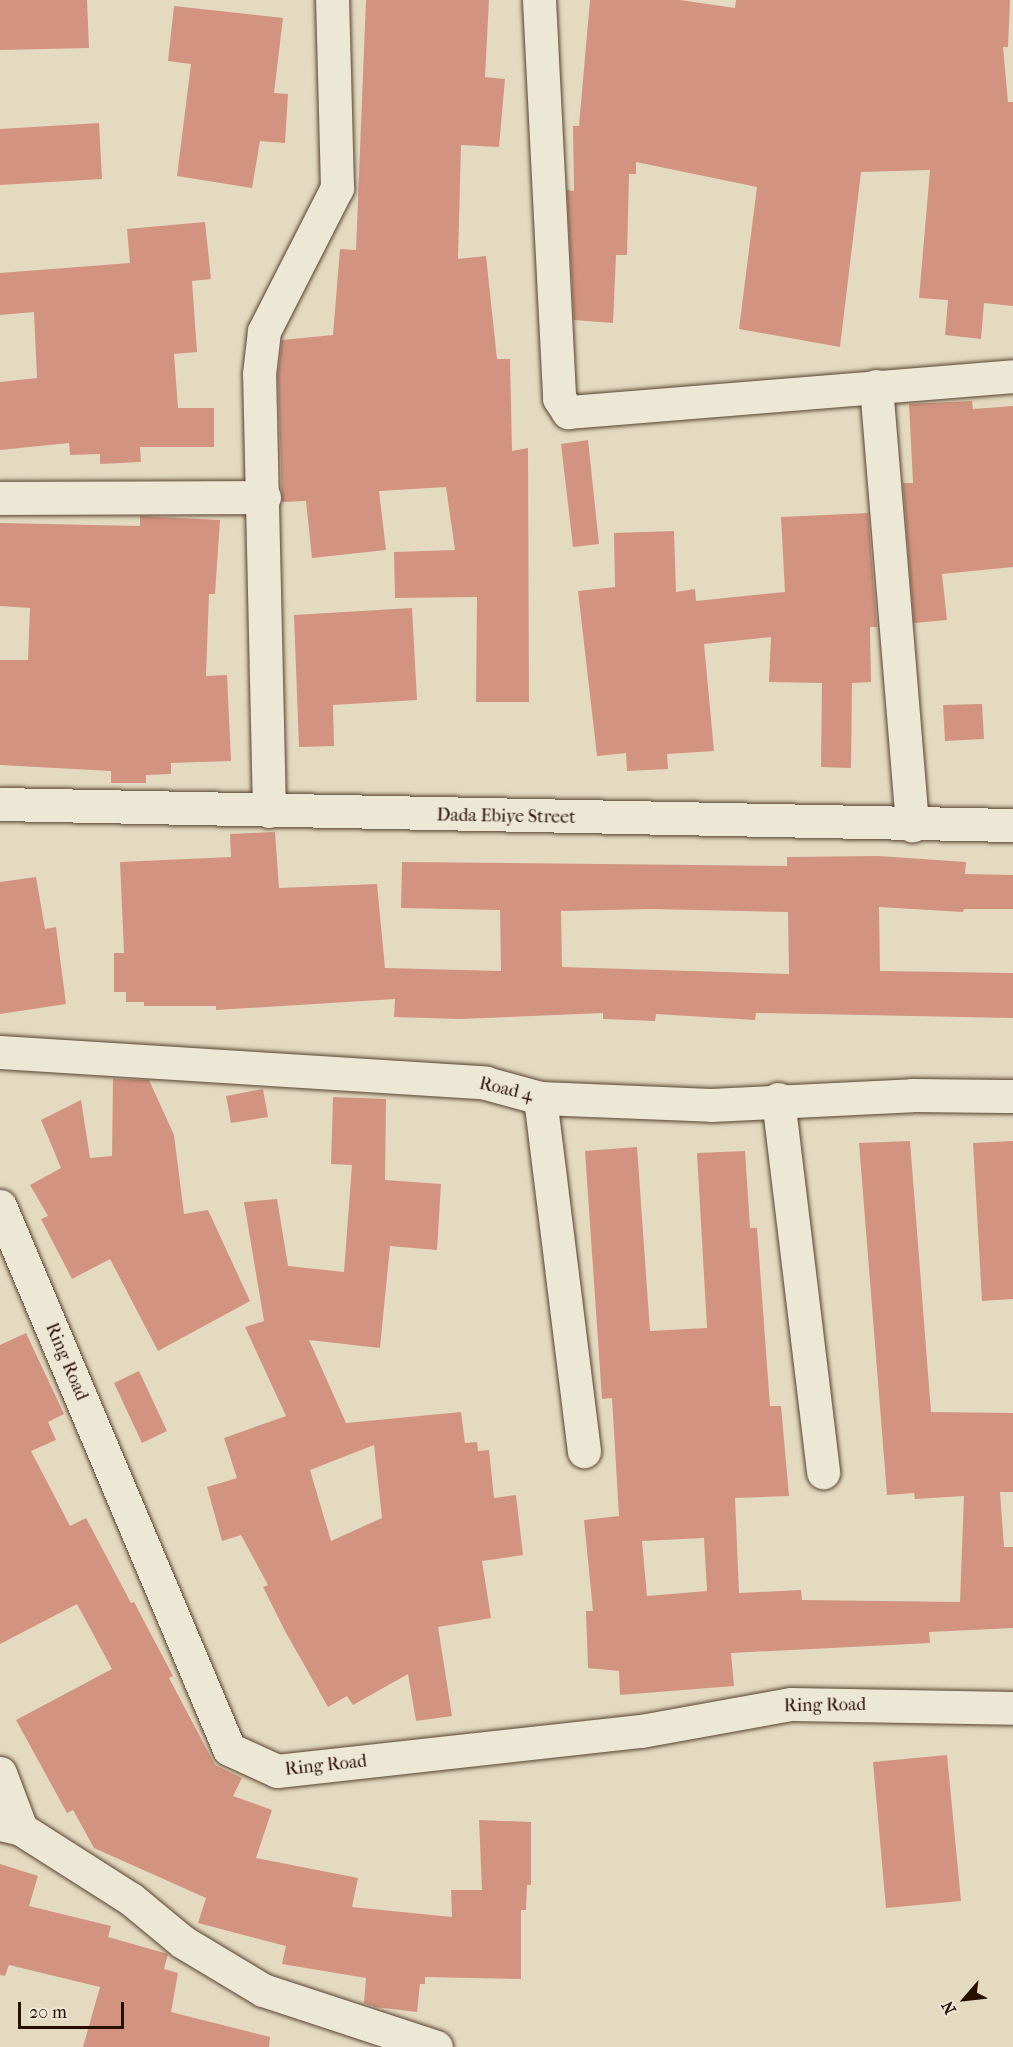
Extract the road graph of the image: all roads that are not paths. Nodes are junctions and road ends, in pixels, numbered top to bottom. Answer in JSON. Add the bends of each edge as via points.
{"nodes":[{"id":1,"x":332,"y":0,"type":"edge"},
{"id":2,"x":539,"y":0,"type":"edge"},
{"id":3,"x":1013,"y":376,"type":"edge"},
{"id":4,"x":876,"y":386,"type":"junction"},
{"id":5,"x":264,"y":497,"type":"junction"},
{"id":6,"x":0,"y":498,"type":"edge"},
{"id":7,"x":0,"y":804,"type":"edge"},
{"id":8,"x":269,"y":811,"type":"junction"},
{"id":9,"x":1013,"y":825,"type":"edge"},
{"id":10,"x":912,"y":826,"type":"junction"},
{"id":11,"x":0,"y":1052,"type":"edge"},
{"id":12,"x":1013,"y":1096,"type":"edge"},
{"id":13,"x":540,"y":1098,"type":"junction"},
{"id":14,"x":778,"y":1100,"type":"junction"},
{"id":15,"x":0,"y":1206,"type":"edge"},
{"id":16,"x":584,"y":1451,"type":"dead end"},
{"id":17,"x":823,"y":1472,"type":"dead end"},
{"id":18,"x":1013,"y":1708,"type":"edge"},
{"id":19,"x":0,"y":1773,"type":"edge"},
{"id":20,"x":11,"y":1827,"type":"edge"},
{"id":21,"x":436,"y":2047,"type":"edge"}],
"edges":[{"from":1,"to":5,"type":"street","via":[[337,188],[264,331],[257,406]]},
{"from":2,"to":4,"type":"street","via":[[560,398],[568,412]]},
{"from":3,"to":4,"type":"street"},
{"from":4,"to":10,"type":"street"},
{"from":5,"to":6,"type":"street"},
{"from":5,"to":8,"type":"street"},
{"from":7,"to":8,"type":"street","name":"Dada Ebiye Street"},
{"from":8,"to":10,"type":"street","name":"Dada Ebiye Street"},
{"from":9,"to":10,"type":"street","name":"Dada Ebiye Street"},
{"from":11,"to":13,"type":"street","name":"Road 4","via":[[486,1083]]},
{"from":12,"to":14,"type":"street","name":"Road 4"},
{"from":13,"to":14,"type":"street","name":"Road 4","via":[[711,1105]]},
{"from":13,"to":16,"type":"street"},
{"from":14,"to":17,"type":"street"},
{"from":15,"to":18,"type":"street","name":"Ring Road","via":[[228,1749],[277,1772],[641,1731],[791,1704]]},
{"from":19,"to":20,"type":"street"},
{"from":20,"to":21,"type":"street","via":[[131,1899],[183,1942],[264,1990]]}]}
